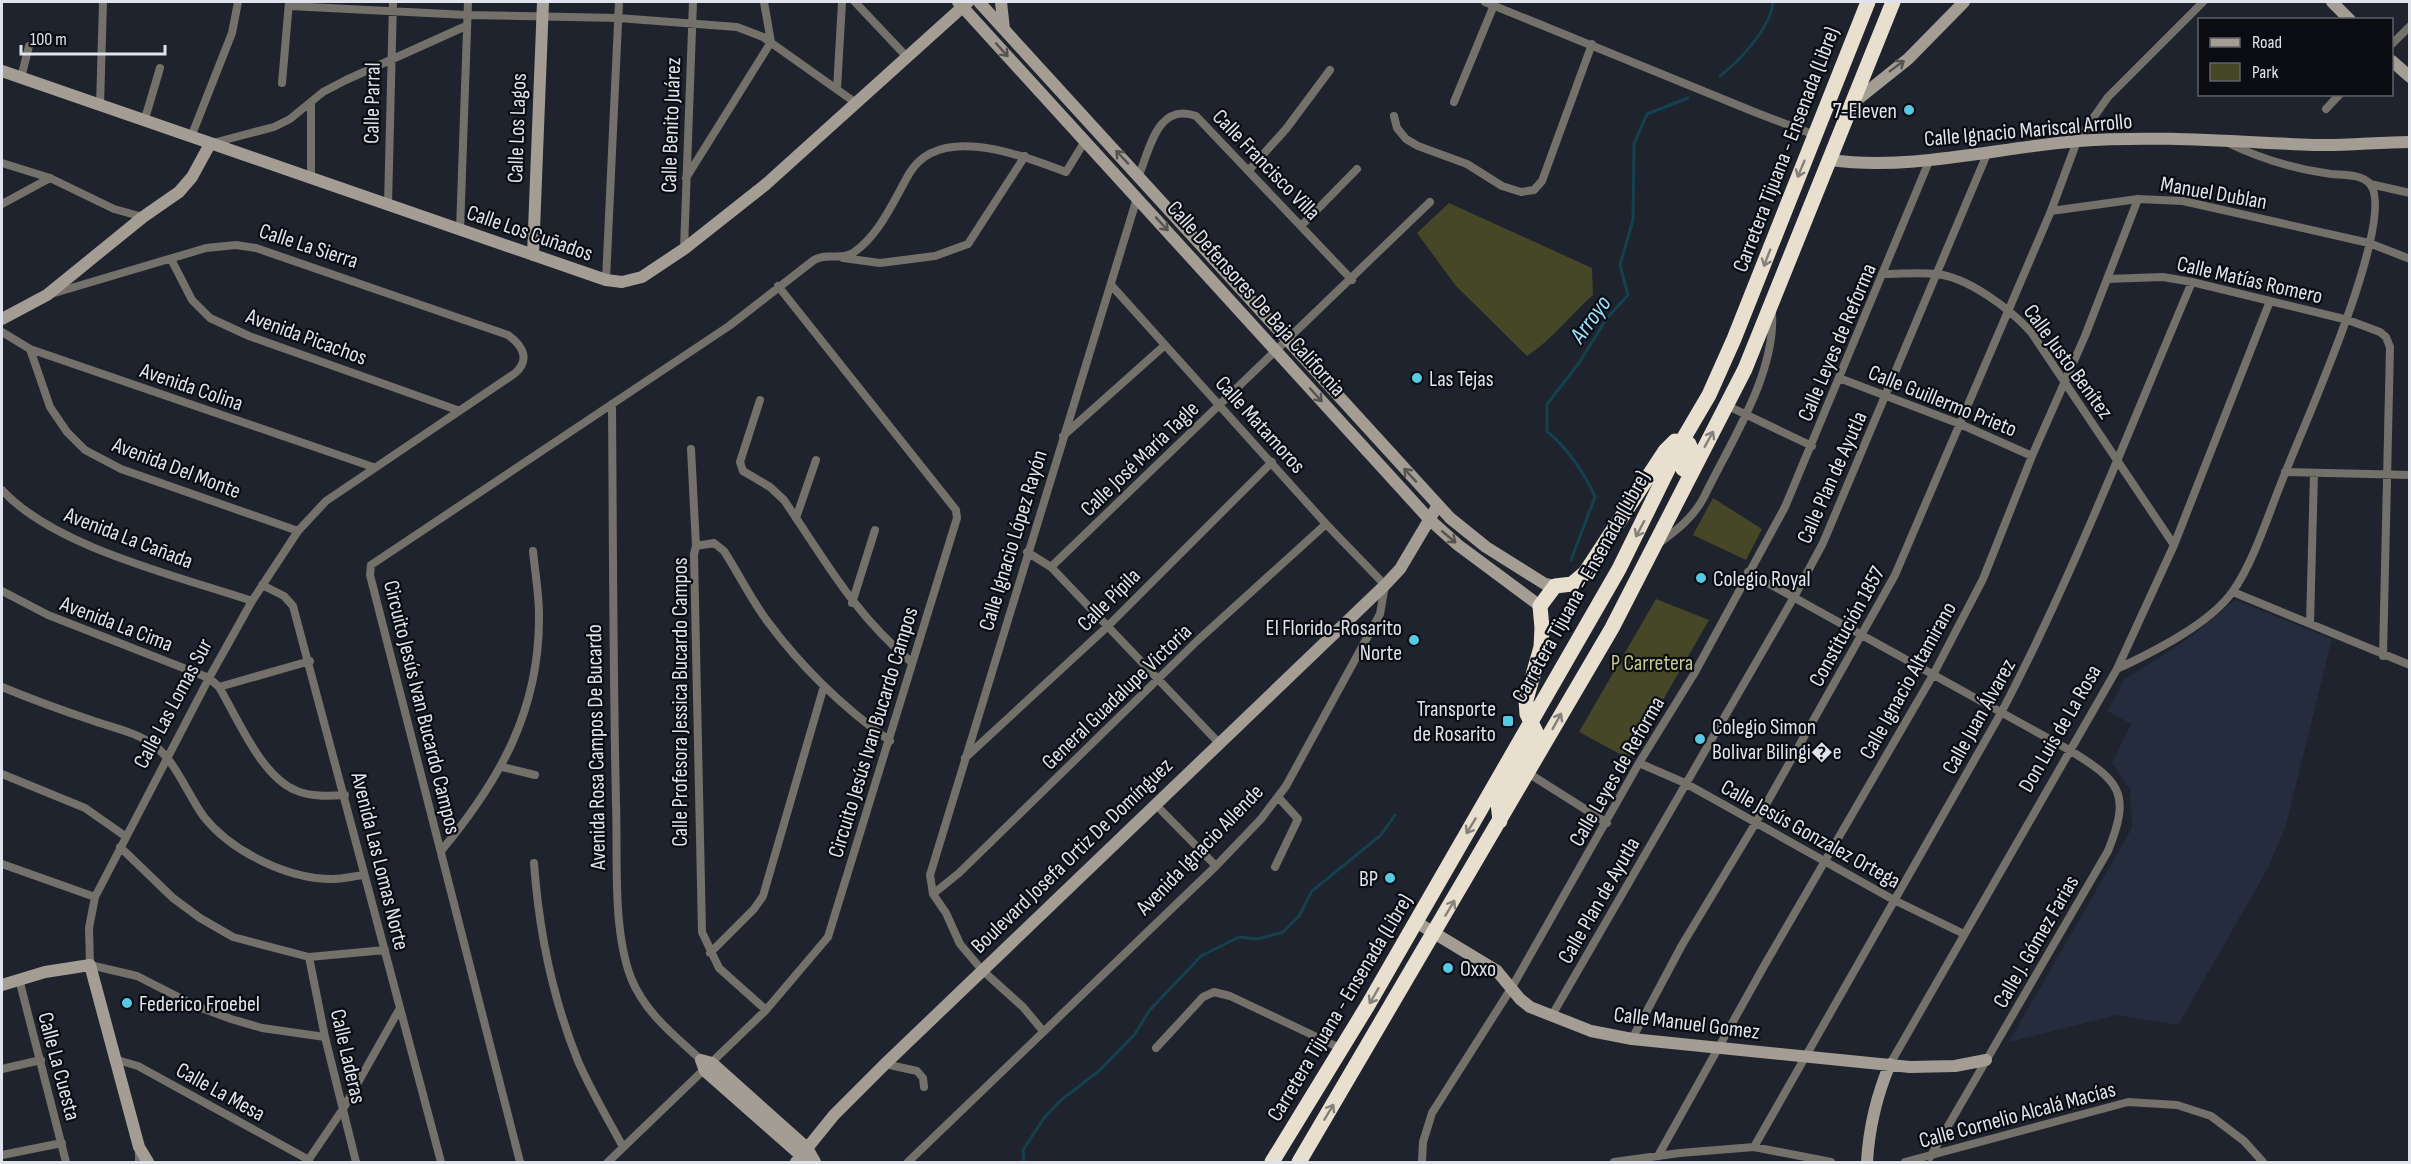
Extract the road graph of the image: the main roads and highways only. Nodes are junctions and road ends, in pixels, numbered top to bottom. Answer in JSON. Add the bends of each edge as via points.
{"nodes":[{"id":1,"x":1868,"y":2,"type":"edge"},
{"id":2,"x":1893,"y":2,"type":"edge"},
{"id":3,"x":1811,"y":200,"type":"junction"},
{"id":4,"x":1787,"y":203,"type":"junction"},
{"id":5,"x":1682,"y":441,"type":"junction"},
{"id":6,"x":1663,"y":524,"type":"junction"},
{"id":7,"x":1531,"y":723,"type":"junction"},
{"id":8,"x":1500,"y":820,"type":"junction"},
{"id":9,"x":1272,"y":1162,"type":"edge"},
{"id":10,"x":1299,"y":1162,"type":"edge"}],
"edges":[{"from":1,"to":4,"type":"highway","name":"Carretera Tijuana - Ensenada (Libre)","one_way":true},
{"from":2,"to":3,"type":"highway","name":"Carretera Tijuana - Ensenada (Libre)"},
{"from":3,"to":4,"type":"highway"},
{"from":6,"to":3,"type":"highway","name":"Carretera Tijuana - Ensenada (Libre)","one_way":true,"via":[[1728,406]]},
{"from":4,"to":5,"type":"highway","name":"Carretera Tijuana - Ensenada (Libre)","one_way":true,"via":[[1730,350]]},
{"from":5,"to":6,"type":"highway","via":[[1689,444],[1689,456],[1663,506]]},
{"from":5,"to":7,"type":"highway","name":"Carretera Tijuana - Ensenada (Libre)","one_way":true,"via":[[1619,570]]},
{"from":5,"to":7,"type":"highway","via":[[1665,450],[1585,573],[1572,584],[1555,586],[1540,606],[1541,647],[1526,700]]},
{"from":8,"to":6,"type":"highway","name":"Carretera Tijuana - Ensenada (Libre)","one_way":true,"via":[[1612,628]]},
{"from":7,"to":8,"type":"highway","via":[[1536,728],[1535,737],[1498,803]]},
{"from":7,"to":9,"type":"highway","name":"Carretera Tijuana - Ensenada (Libre)","one_way":true},
{"from":10,"to":8,"type":"highway","name":"Carretera Tijuana - Ensenada (Libre)","one_way":true}]}
